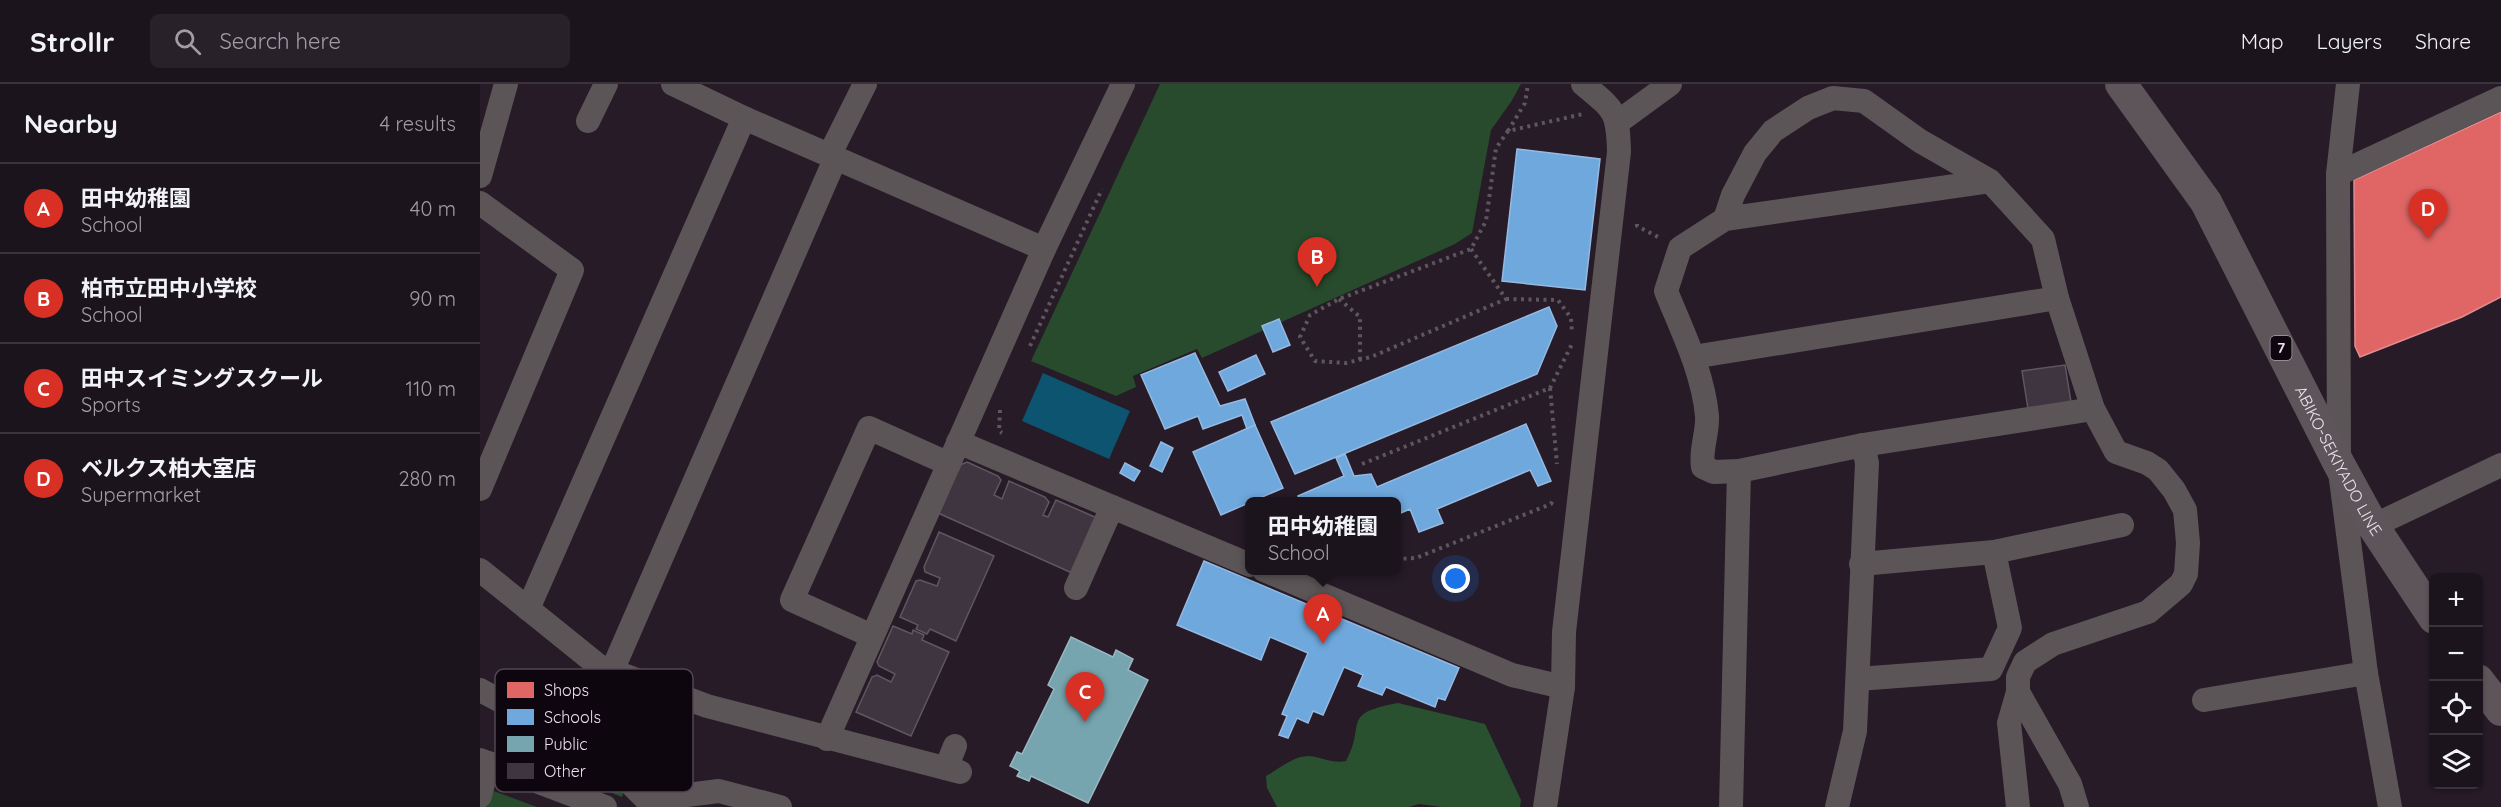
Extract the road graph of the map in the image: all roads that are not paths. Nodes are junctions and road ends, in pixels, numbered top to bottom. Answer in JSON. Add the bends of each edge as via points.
{"nodes":[{"id":1,"x":506,"y":84,"type":"edge"},
{"id":2,"x":606,"y":84,"type":"edge"},
{"id":3,"x":673,"y":84,"type":"edge"},
{"id":4,"x":865,"y":84,"type":"edge"},
{"id":5,"x":1123,"y":84,"type":"edge"},
{"id":6,"x":1583,"y":84,"type":"edge"},
{"id":7,"x":1670,"y":84,"type":"edge"},
{"id":8,"x":2121,"y":84,"type":"edge"},
{"id":9,"x":2348,"y":84,"type":"edge"},
{"id":10,"x":2501,"y":98,"type":"edge"},
{"id":11,"x":1613,"y":113,"type":"junction"},
{"id":12,"x":744,"y":118,"type":"junction"},
{"id":13,"x":588,"y":121,"type":"dead end"},
{"id":14,"x":833,"y":156,"type":"junction"},
{"id":15,"x":2338,"y":174,"type":"junction"},
{"id":16,"x":480,"y":176,"type":"edge"},
{"id":17,"x":1990,"y":181,"type":"junction"},
{"id":18,"x":480,"y":203,"type":"edge"},
{"id":19,"x":1725,"y":219,"type":"junction"},
{"id":20,"x":1044,"y":249,"type":"junction"},
{"id":21,"x":2057,"y":298,"type":"junction"},
{"id":22,"x":1694,"y":357,"type":"junction"},
{"id":23,"x":2092,"y":409,"type":"junction"},
{"id":24,"x":1863,"y":445,"type":"junction"},
{"id":25,"x":954,"y":453,"type":"junction"},
{"id":26,"x":2339,"y":464,"type":"junction"},
{"id":27,"x":2501,"y":465,"type":"edge"},
{"id":28,"x":1739,"y":471,"type":"junction"},
{"id":29,"x":480,"y":489,"type":"edge"},
{"id":30,"x":1112,"y":507,"type":"junction"},
{"id":31,"x":2122,"y":525,"type":"dead end"},
{"id":32,"x":2373,"y":526,"type":"junction"},
{"id":33,"x":1994,"y":552,"type":"junction"},
{"id":34,"x":1245,"y":564,"type":"edge"},
{"id":35,"x":1861,"y":564,"type":"junction"},
{"id":36,"x":480,"y":570,"type":"edge"},
{"id":37,"x":1276,"y":575,"type":"edge"},
{"id":38,"x":1076,"y":588,"type":"dead end"},
{"id":39,"x":528,"y":609,"type":"junction"},
{"id":40,"x":2429,"y":612,"type":"edge"},
{"id":41,"x":872,"y":636,"type":"junction"},
{"id":42,"x":607,"y":669,"type":"edge"},
{"id":43,"x":613,"y":669,"type":"edge"},
{"id":44,"x":2366,"y":673,"type":"junction"},
{"id":45,"x":1857,"y":679,"type":"junction"},
{"id":46,"x":2479,"y":681,"type":"edge"},
{"id":47,"x":1563,"y":687,"type":"junction"},
{"id":48,"x":480,"y":690,"type":"edge"},
{"id":49,"x":2018,"y":692,"type":"junction"},
{"id":50,"x":495,"y":698,"type":"edge"},
{"id":51,"x":2204,"y":700,"type":"dead end"},
{"id":52,"x":693,"y":701,"type":"edge"},
{"id":53,"x":2501,"y":710,"type":"edge"},
{"id":54,"x":827,"y":739,"type":"junction"},
{"id":55,"x":955,"y":746,"type":"dead end"},
{"id":56,"x":484,"y":762,"type":"edge"},
{"id":57,"x":565,"y":792,"type":"edge"},
{"id":58,"x":636,"y":792,"type":"edge"},
{"id":59,"x":480,"y":797,"type":"edge"},
{"id":60,"x":646,"y":803,"type":"edge"},
{"id":61,"x":483,"y":807,"type":"edge"},
{"id":62,"x":605,"y":807,"type":"edge"},
{"id":63,"x":780,"y":807,"type":"edge"},
{"id":64,"x":1545,"y":807,"type":"edge"},
{"id":65,"x":1731,"y":807,"type":"edge"},
{"id":66,"x":1837,"y":807,"type":"edge"},
{"id":67,"x":2018,"y":807,"type":"edge"},
{"id":68,"x":2077,"y":807,"type":"edge"},
{"id":69,"x":2390,"y":807,"type":"edge"}],
"edges":[{"from":1,"to":16,"type":"street"},
{"from":2,"to":13,"type":"street"},
{"from":3,"to":12,"type":"street"},
{"from":4,"to":14,"type":"street"},
{"from":5,"to":20,"type":"street"},
{"from":6,"to":11,"type":"street"},
{"from":7,"to":11,"type":"street"},
{"from":8,"to":26,"type":"main road","name":"ABIKO-SEKIYADO LINE","number":"7","via":[[2206,202]]},
{"from":9,"to":15,"type":"street"},
{"from":10,"to":15,"type":"street"},
{"from":11,"to":47,"type":"street","via":[[1618,162],[1564,632]]},
{"from":12,"to":14,"type":"street"},
{"from":12,"to":39,"type":"street"},
{"from":14,"to":20,"type":"street"},
{"from":14,"to":43,"type":"street"},
{"from":15,"to":26,"type":"street"},
{"from":17,"to":19,"type":"street"},
{"from":17,"to":19,"type":"street","via":[[1920,141],[1864,101],[1833,98],[1808,108],[1773,131],[1755,153]]},
{"from":17,"to":21,"type":"street","via":[[2043,239]]},
{"from":18,"to":29,"type":"street","via":[[572,270]]},
{"from":19,"to":22,"type":"street","via":[[1680,248],[1666,291]]},
{"from":20,"to":25,"type":"street"},
{"from":21,"to":22,"type":"street"},
{"from":21,"to":23,"type":"street"},
{"from":22,"to":28,"type":"street","via":[[1707,417],[1701,456],[1704,467],[1714,472]]},
{"from":23,"to":24,"type":"street"},
{"from":23,"to":49,"type":"street","via":[[2116,452],[2158,470],[2174,489],[2185,510],[2186,574],[2181,584],[2148,612],[2053,644],[2025,662],[2018,676]]},
{"from":24,"to":28,"type":"street"},
{"from":24,"to":35,"type":"street","via":[[1867,463]]},
{"from":25,"to":30,"type":"street"},
{"from":25,"to":41,"type":"street"},
{"from":25,"to":41,"type":"street","via":[[869,428],[792,600]]},
{"from":26,"to":32,"type":"main road","name":"ABIKO-SEKIYADO LINE","number":"7"},
{"from":26,"to":44,"type":"street"},
{"from":27,"to":32,"type":"street"},
{"from":28,"to":65,"type":"street"},
{"from":30,"to":34,"type":"street","via":[[1142,530],[1177,546]]},
{"from":30,"to":38,"type":"street"},
{"from":31,"to":33,"type":"street"},
{"from":32,"to":40,"type":"main road","name":"ABIKO-SEKIYADO LINE","number":"7"},
{"from":33,"to":35,"type":"street"},
{"from":33,"to":45,"type":"street","via":[[2010,628],[1991,669]]},
{"from":35,"to":45,"type":"street"},
{"from":36,"to":39,"type":"street"},
{"from":37,"to":47,"type":"street","via":[[1512,675]]},
{"from":39,"to":42,"type":"street"},
{"from":41,"to":54,"type":"street"},
{"from":44,"to":51,"type":"street"},
{"from":44,"to":69,"type":"street"},
{"from":45,"to":66,"type":"street","via":[[1855,731]]},
{"from":46,"to":53,"type":"main road"},
{"from":47,"to":64,"type":"street"},
{"from":48,"to":50,"type":"street"},
{"from":49,"to":67,"type":"street","via":[[2009,723]]},
{"from":49,"to":68,"type":"street","via":[[2070,784]]},
{"from":52,"to":54,"type":"street"},
{"from":54,"to":55,"type":"street","via":[[953,770]]},
{"from":56,"to":59,"type":"street"},
{"from":57,"to":62,"type":"street"},
{"from":58,"to":60,"type":"street"},
{"from":59,"to":61,"type":"street"},
{"from":60,"to":63,"type":"street","via":[[719,791]]}]}
